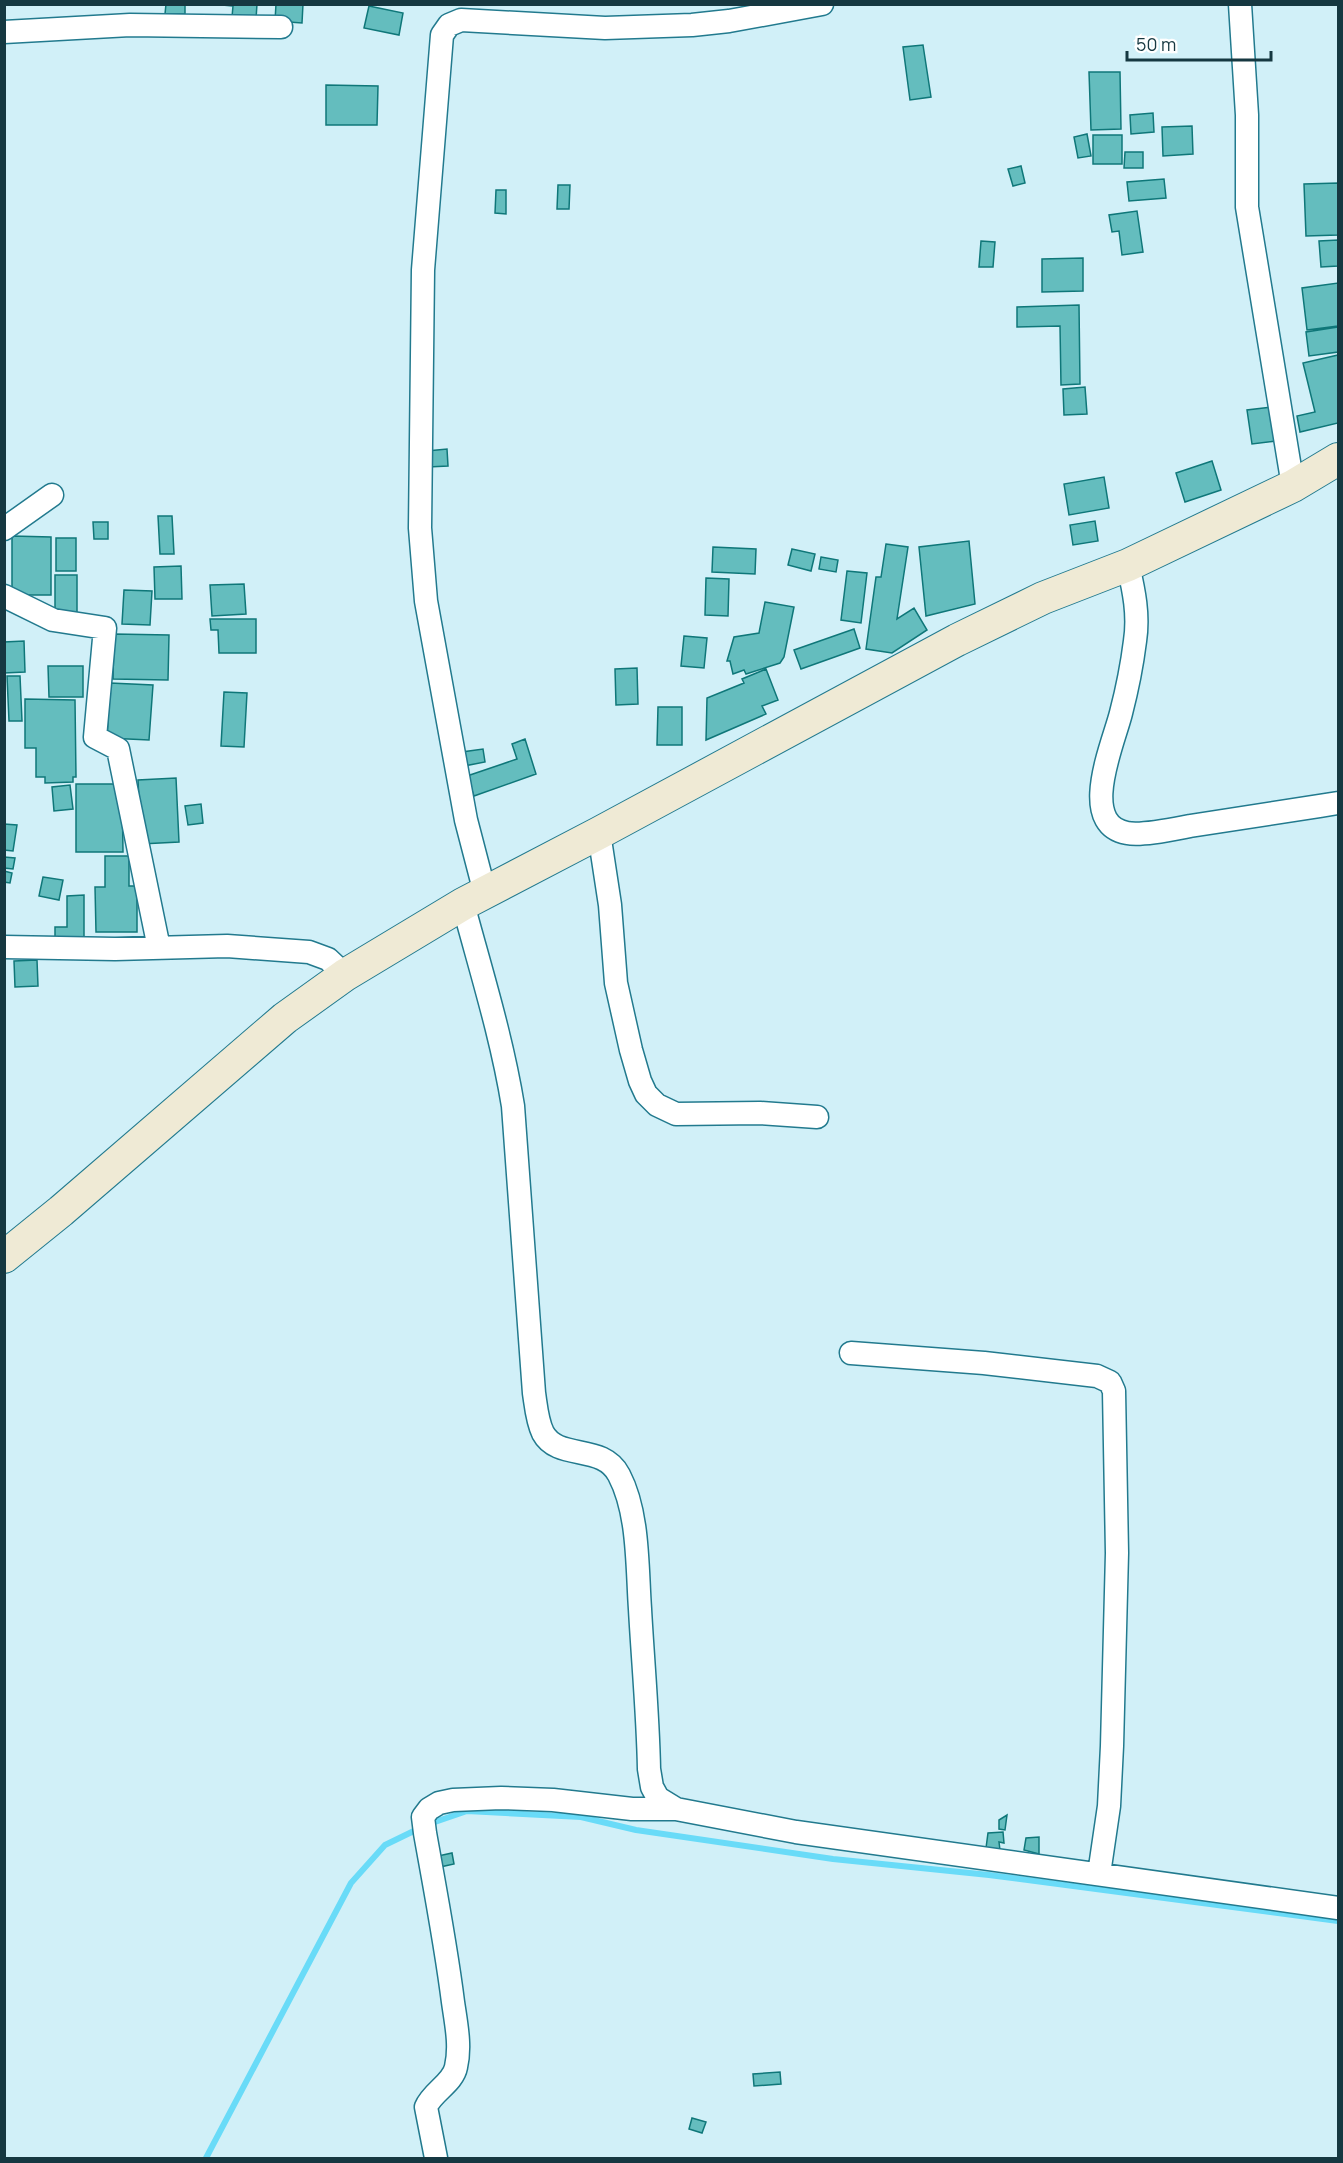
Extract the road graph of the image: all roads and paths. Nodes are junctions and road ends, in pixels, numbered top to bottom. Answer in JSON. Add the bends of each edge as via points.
{"nodes":[{"id":1,"x":822,"y":4,"type":"edge"},
{"id":2,"x":1240,"y":4,"type":"edge"},
{"id":3,"x":711,"y":14,"type":"edge"},
{"id":4,"x":281,"y":27,"type":"dead end"},
{"id":5,"x":4,"y":32,"type":"edge"},
{"id":6,"x":1338,"y":459,"type":"edge"},
{"id":7,"x":1293,"y":486,"type":"junction"},
{"id":8,"x":52,"y":495,"type":"dead end"},
{"id":9,"x":4,"y":530,"type":"edge"},
{"id":10,"x":1128,"y":565,"type":"junction"},
{"id":11,"x":4,"y":597,"type":"edge"},
{"id":12,"x":1338,"y":803,"type":"edge"},
{"id":13,"x":599,"y":833,"type":"junction"},
{"id":14,"x":474,"y":898,"type":"junction"},
{"id":15,"x":4,"y":947,"type":"edge"},
{"id":16,"x":159,"y":948,"type":"junction"},
{"id":17,"x":345,"y":975,"type":"junction"},
{"id":18,"x":817,"y":1117,"type":"dead end"},
{"id":19,"x":4,"y":1257,"type":"edge"},
{"id":20,"x":851,"y":1353,"type":"dead end"},
{"id":21,"x":676,"y":1809,"type":"junction"},
{"id":22,"x":1099,"y":1874,"type":"junction"},
{"id":23,"x":1338,"y":1908,"type":"edge"},
{"id":24,"x":436,"y":2158,"type":"edge"}],
"edges":[{"from":1,"to":3,"type":"street"},
{"from":2,"to":7,"type":"street","via":[[1247,115],[1247,207]]},
{"from":3,"to":14,"type":"street","via":[[605,28],[461,20],[449,25],[442,35],[423,270],[420,528],[430,624],[466,820]]},
{"from":4,"to":5,"type":"street","via":[[130,25]]},
{"from":6,"to":7,"type":"main road"},
{"from":7,"to":10,"type":"main road"},
{"from":8,"to":9,"type":"street"},
{"from":10,"to":12,"type":"street","via":[[1136,607],[1136,641],[1122,711],[1102,780],[1102,810],[1108,822],[1129,834]]},
{"from":10,"to":13,"type":"main road","via":[[1043,598],[957,640]]},
{"from":11,"to":16,"type":"street","via":[[53,620],[105,628],[95,737],[118,749]]},
{"from":13,"to":14,"type":"main road"},
{"from":13,"to":18,"type":"street","via":[[616,983],[631,1050],[646,1094],[657,1105],[676,1114]]},
{"from":14,"to":17,"type":"main road"},
{"from":14,"to":21,"type":"street","via":[[513,1106],[539,1424],[550,1442],[609,1461],[629,1499],[636,1547],[650,1778],[658,1798]]},
{"from":15,"to":16,"type":"street"},
{"from":16,"to":17,"type":"street","via":[[227,946],[309,952],[328,959]]},
{"from":17,"to":19,"type":"main road","via":[[285,1018]]},
{"from":20,"to":22,"type":"street","via":[[1055,1370],[1104,1378],[1112,1384],[1115,1636],[1108,1806]]},
{"from":21,"to":22,"type":"street","via":[[796,1832]]},
{"from":21,"to":24,"type":"street","via":[[501,1798],[453,1800],[429,1809],[424,1825],[457,2039],[454,2074],[426,2107]]},
{"from":22,"to":23,"type":"street"}]}
